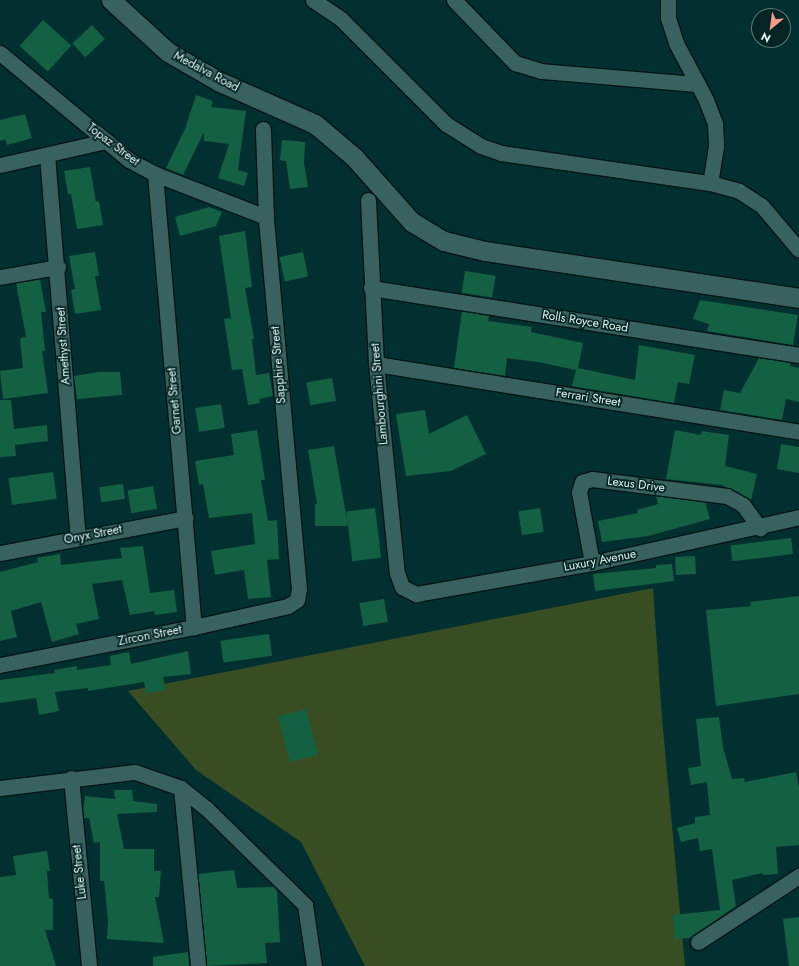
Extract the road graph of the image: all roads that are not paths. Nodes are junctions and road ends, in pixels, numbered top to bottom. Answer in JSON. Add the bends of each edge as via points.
{"nodes":[{"id":1,"x":111,"y":0,"type":"edge"},
{"id":2,"x":313,"y":0,"type":"edge"},
{"id":3,"x":454,"y":0,"type":"edge"},
{"id":4,"x":668,"y":0,"type":"edge"},
{"id":5,"x":0,"y":53,"type":"edge"},
{"id":6,"x":697,"y":84,"type":"junction"},
{"id":7,"x":263,"y":129,"type":"dead end"},
{"id":8,"x":106,"y":142,"type":"junction"},
{"id":9,"x":47,"y":155,"type":"junction"},
{"id":10,"x":0,"y":165,"type":"edge"},
{"id":11,"x":155,"y":174,"type":"junction"},
{"id":12,"x":710,"y":183,"type":"junction"},
{"id":13,"x":368,"y":200,"type":"dead end"},
{"id":14,"x":266,"y":217,"type":"junction"},
{"id":15,"x":799,"y":250,"type":"edge"},
{"id":16,"x":58,"y":267,"type":"junction"},
{"id":17,"x":0,"y":277,"type":"edge"},
{"id":18,"x":371,"y":288,"type":"junction"},
{"id":19,"x":799,"y":298,"type":"edge"},
{"id":20,"x":799,"y":355,"type":"edge"},
{"id":21,"x":376,"y":364,"type":"junction"},
{"id":22,"x":799,"y":432,"type":"edge"},
{"id":23,"x":799,"y":517,"type":"edge"},
{"id":24,"x":186,"y":518,"type":"junction"},
{"id":25,"x":760,"y":528,"type":"junction"},
{"id":26,"x":78,"y":538,"type":"junction"},
{"id":27,"x":0,"y":553,"type":"edge"},
{"id":28,"x":592,"y":563,"type":"junction"},
{"id":29,"x":402,"y":587,"type":"joint"},
{"id":30,"x":297,"y":600,"type":"joint"},
{"id":31,"x":194,"y":627,"type":"junction"},
{"id":32,"x":0,"y":665,"type":"edge"},
{"id":33,"x":71,"y":778,"type":"junction"},
{"id":34,"x":0,"y":788,"type":"edge"},
{"id":35,"x":181,"y":788,"type":"junction"},
{"id":36,"x":799,"y":876,"type":"edge"},
{"id":37,"x":698,"y":942,"type":"dead end"},
{"id":38,"x":90,"y":966,"type":"edge"},
{"id":39,"x":198,"y":966,"type":"edge"},
{"id":40,"x":314,"y":966,"type":"edge"}],
"edges":[{"from":1,"to":19,"type":"street","name":"Medalva Road","via":[[168,52],[218,81],[315,124],[354,157],[412,222],[444,241],[485,251]]},
{"from":2,"to":12,"type":"street","via":[[341,19],[446,124],[481,146],[501,153]]},
{"from":3,"to":6,"type":"street","via":[[515,63],[541,71]]},
{"from":4,"to":6,"type":"street","via":[[668,18],[676,43]]},
{"from":5,"to":8,"type":"street","name":"Topaz Street"},
{"from":6,"to":12,"type":"street","via":[[715,124],[716,146]]},
{"from":7,"to":14,"type":"street","name":"Sapphire Street"},
{"from":8,"to":9,"type":"street"},
{"from":8,"to":11,"type":"street","name":"Topaz Street","via":[[129,160]]},
{"from":9,"to":10,"type":"street"},
{"from":9,"to":16,"type":"street","name":"Amethyst Street"},
{"from":11,"to":14,"type":"street","name":"Topaz Street"},
{"from":11,"to":24,"type":"street","name":"Garnet Street"},
{"from":12,"to":15,"type":"street","via":[[739,191],[762,206]]},
{"from":13,"to":18,"type":"street","name":"Lambourghini Street"},
{"from":14,"to":30,"type":"street","name":"Sapphire Street","via":[[299,589]]},
{"from":16,"to":17,"type":"street"},
{"from":16,"to":26,"type":"street","name":"Amethyst Street"},
{"from":18,"to":20,"type":"street","name":"Rolls Royce Road"},
{"from":18,"to":21,"type":"street","name":"Lambourghini Street"},
{"from":21,"to":22,"type":"street","name":"Ferrari Street"},
{"from":21,"to":29,"type":"street","name":"Lambourghini Street","via":[[397,573]]},
{"from":23,"to":25,"type":"street","name":"Luxury Avenue"},
{"from":24,"to":26,"type":"street","name":"Onyx Street"},
{"from":24,"to":31,"type":"street","name":"Garnet Street"},
{"from":25,"to":28,"type":"street","name":"Luxury Avenue"},
{"from":25,"to":28,"type":"street","name":"Lexus Drive","via":[[743,505],[727,496],[592,479],[582,482],[579,492]]},
{"from":26,"to":27,"type":"street","name":"Onyx Street"},
{"from":28,"to":29,"type":"street","name":"Luxury Avenue","via":[[416,594]]},
{"from":30,"to":31,"type":"street","name":"Zircon Street","via":[[288,606]]},
{"from":31,"to":32,"type":"street","name":"Zircon Street"},
{"from":33,"to":34,"type":"street"},
{"from":33,"to":35,"type":"street","via":[[135,772]]},
{"from":33,"to":38,"type":"street","name":"Luke Street"},
{"from":35,"to":39,"type":"street"},
{"from":35,"to":40,"type":"street","via":[[206,808],[305,905]]},
{"from":36,"to":37,"type":"street"}]}
